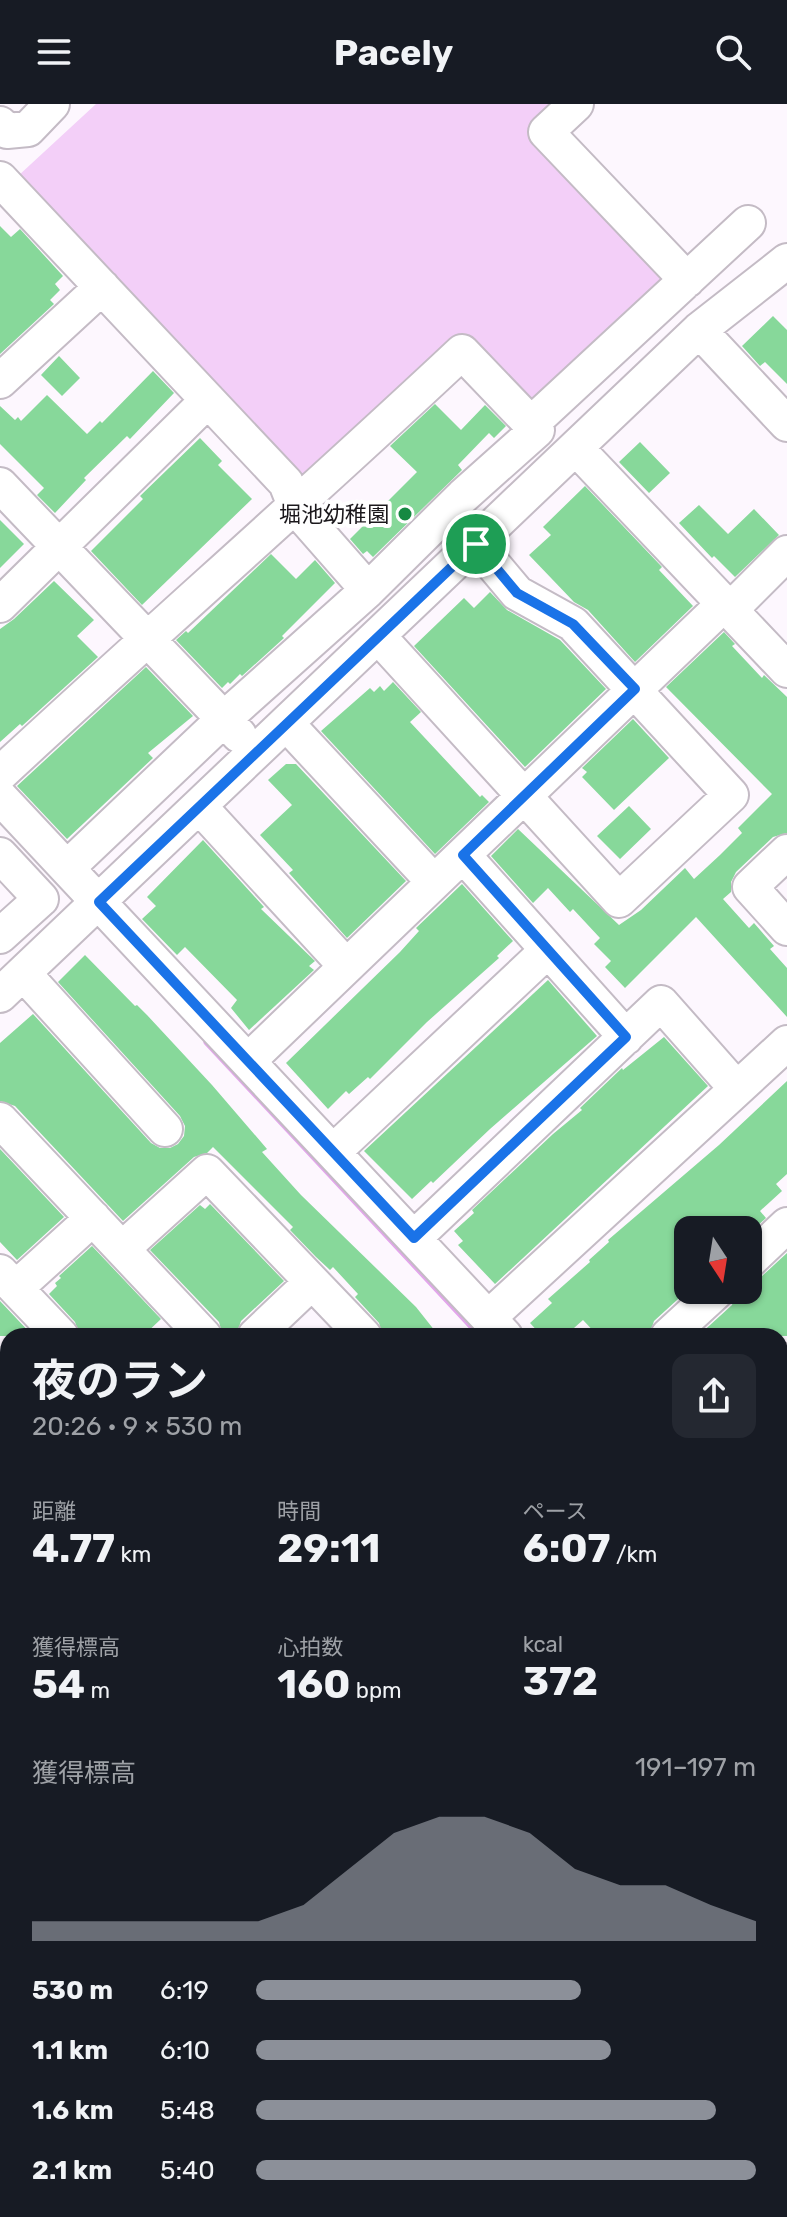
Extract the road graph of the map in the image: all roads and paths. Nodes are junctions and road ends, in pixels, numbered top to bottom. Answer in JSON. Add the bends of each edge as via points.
{"nodes":[{"id":1,"x":52,"y":104,"type":"edge"},
{"id":2,"x":576,"y":104,"type":"edge"},
{"id":3,"x":0,"y":124,"type":"edge"},
{"id":4,"x":6,"y":198,"type":"edge"},
{"id":5,"x":748,"y":223,"type":"dead end"},
{"id":6,"x":787,"y":261,"type":"edge"},
{"id":7,"x":687,"y":280,"type":"junction"},
{"id":8,"x":102,"y":287,"type":"junction"},
{"id":9,"x":699,"y":330,"type":"junction"},
{"id":10,"x":0,"y":381,"type":"edge"},
{"id":11,"x":208,"y":400,"type":"junction"},
{"id":12,"x":531,"y":424,"type":"junction"},
{"id":13,"x":787,"y":424,"type":"edge"},
{"id":14,"x":576,"y":448,"type":"junction"},
{"id":15,"x":0,"y":485,"type":"edge"},
{"id":16,"x":463,"y":496,"type":"junction"},
{"id":17,"x":296,"y":508,"type":"junction"},
{"id":18,"x":485,"y":535,"type":"junction"},
{"id":19,"x":59,"y":546,"type":"junction"},
{"id":20,"x":787,"y":553,"type":"edge"},
{"id":21,"x":368,"y":590,"type":"junction"},
{"id":22,"x":0,"y":605,"type":"edge"},
{"id":23,"x":727,"y":607,"type":"junction"},
{"id":24,"x":378,"y":636,"type":"junction"},
{"id":25,"x":147,"y":637,"type":"junction"},
{"id":26,"x":787,"y":670,"type":"edge"},
{"id":27,"x":635,"y":689,"type":"junction"},
{"id":28,"x":225,"y":718,"type":"junction"},
{"id":29,"x":286,"y":723,"type":"junction"},
{"id":30,"x":255,"y":753,"type":"junction"},
{"id":31,"x":0,"y":774,"type":"edge"},
{"id":32,"x":524,"y":796,"type":"junction"},
{"id":33,"x":0,"y":797,"type":"edge"},
{"id":34,"x":199,"y":806,"type":"junction"},
{"id":35,"x":787,"y":852,"type":"edge"},
{"id":36,"x":0,"y":855,"type":"edge"},
{"id":37,"x":463,"y":855,"type":"junction"},
{"id":38,"x":67,"y":868,"type":"junction"},
{"id":39,"x":434,"y":882,"type":"junction"},
{"id":40,"x":99,"y":902,"type":"junction"},
{"id":41,"x":787,"y":928,"type":"edge"},
{"id":42,"x":0,"y":936,"type":"edge"},
{"id":43,"x":548,"y":950,"type":"junction"},
{"id":44,"x":346,"y":966,"type":"junction"},
{"id":45,"x":11,"y":984,"type":"edge"},
{"id":46,"x":626,"y":1037,"type":"junction"},
{"id":47,"x":787,"y":1043,"type":"edge"},
{"id":48,"x":248,"y":1061,"type":"junction"},
{"id":49,"x":737,"y":1089,"type":"junction"},
{"id":50,"x":0,"y":1120,"type":"edge"},
{"id":51,"x":165,"y":1129,"type":"dead end"},
{"id":52,"x":333,"y":1152,"type":"junction"},
{"id":53,"x":93,"y":1218,"type":"junction"},
{"id":54,"x":787,"y":1225,"type":"edge"},
{"id":55,"x":414,"y":1238,"type":"junction"},
{"id":56,"x":122,"y":1249,"type":"junction"},
{"id":57,"x":762,"y":1249,"type":"edge"},
{"id":58,"x":8,"y":1280,"type":"edge"},
{"id":59,"x":312,"y":1282,"type":"junction"},
{"id":60,"x":703,"y":1304,"type":"edge"},
{"id":61,"x":497,"y":1327,"type":"edge"},
{"id":62,"x":53,"y":1328,"type":"edge"},
{"id":63,"x":196,"y":1328,"type":"edge"},
{"id":64,"x":263,"y":1328,"type":"edge"},
{"id":65,"x":356,"y":1328,"type":"edge"},
{"id":66,"x":677,"y":1328,"type":"edge"}],
"edges":[{"from":1,"to":3,"type":"street","via":[[28,129],[7,131]]},
{"from":2,"to":7,"type":"street","via":[[546,132]]},
{"from":4,"to":8,"type":"street"},
{"from":5,"to":7,"type":"street"},
{"from":6,"to":9,"type":"street"},
{"from":7,"to":12,"type":"street"},
{"from":8,"to":10,"type":"street"},
{"from":8,"to":11,"type":"street"},
{"from":9,"to":13,"type":"street"},
{"from":9,"to":14,"type":"street"},
{"from":11,"to":17,"type":"street","via":[[286,483]]},
{"from":11,"to":19,"type":"street"},
{"from":12,"to":16,"type":"street","via":[[537,430]]},
{"from":12,"to":17,"type":"street","via":[[462,352]]},
{"from":14,"to":18,"type":"street"},
{"from":14,"to":23,"type":"street"},
{"from":15,"to":19,"type":"street"},
{"from":16,"to":18,"type":"street"},
{"from":16,"to":21,"type":"street"},
{"from":17,"to":21,"type":"street"},
{"from":17,"to":25,"type":"street"},
{"from":18,"to":24,"type":"street"},
{"from":18,"to":27,"type":"street","via":[[517,593],[573,624]]},
{"from":19,"to":22,"type":"street"},
{"from":19,"to":25,"type":"street"},
{"from":20,"to":23,"type":"street"},
{"from":21,"to":28,"type":"street"},
{"from":23,"to":26,"type":"street"},
{"from":23,"to":27,"type":"street"},
{"from":24,"to":29,"type":"street"},
{"from":24,"to":32,"type":"street"},
{"from":25,"to":28,"type":"street"},
{"from":25,"to":31,"type":"street"},
{"from":27,"to":32,"type":"street"},
{"from":27,"to":32,"type":"street","via":[[731,795],[619,900]]},
{"from":28,"to":30,"type":"street"},
{"from":28,"to":38,"type":"street"},
{"from":29,"to":30,"type":"street"},
{"from":29,"to":39,"type":"street"},
{"from":30,"to":34,"type":"street"},
{"from":32,"to":37,"type":"street"},
{"from":33,"to":38,"type":"street"},
{"from":34,"to":40,"type":"street"},
{"from":34,"to":44,"type":"street"},
{"from":35,"to":41,"type":"street","via":[[750,887]]},
{"from":36,"to":42,"type":"street","via":[[41,899]]},
{"from":37,"to":39,"type":"street"},
{"from":37,"to":43,"type":"street"},
{"from":38,"to":40,"type":"street"},
{"from":39,"to":44,"type":"street"},
{"from":40,"to":45,"type":"street"},
{"from":40,"to":48,"type":"street"},
{"from":43,"to":46,"type":"street"},
{"from":43,"to":52,"type":"street"},
{"from":44,"to":48,"type":"street"},
{"from":45,"to":51,"type":"street"},
{"from":46,"to":49,"type":"street","via":[[661,1003]]},
{"from":46,"to":55,"type":"street"},
{"from":47,"to":49,"type":"street"},
{"from":48,"to":52,"type":"street"},
{"from":49,"to":61,"type":"street"},
{"from":50,"to":53,"type":"street"},
{"from":52,"to":55,"type":"street"},
{"from":53,"to":56,"type":"street"},
{"from":53,"to":58,"type":"street"},
{"from":54,"to":57,"type":"street"},
{"from":55,"to":61,"type":"street"},
{"from":56,"to":59,"type":"street","via":[[207,1172]]},
{"from":56,"to":63,"type":"street"},
{"from":58,"to":62,"type":"street"},
{"from":59,"to":64,"type":"street"},
{"from":59,"to":65,"type":"street"},
{"from":60,"to":66,"type":"street"}]}
